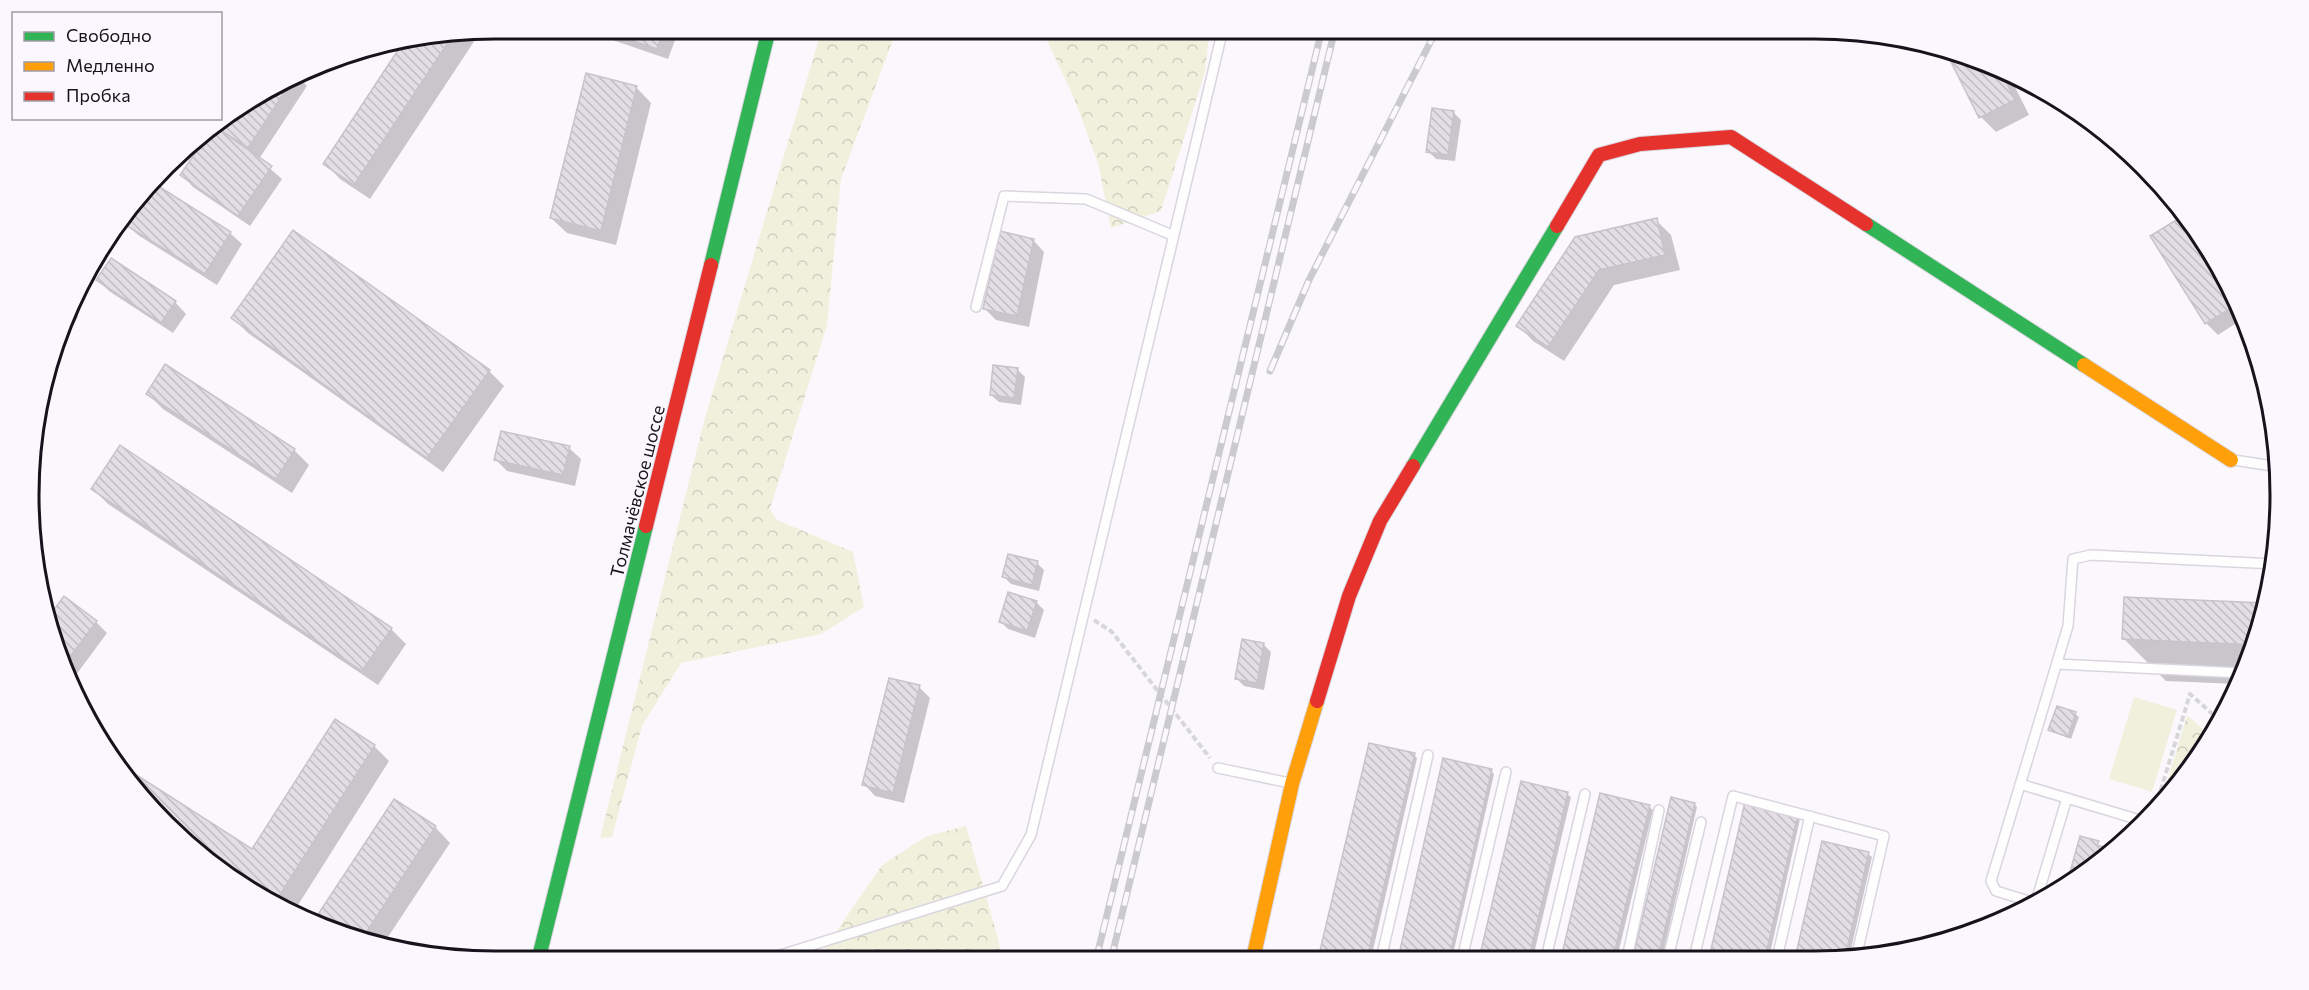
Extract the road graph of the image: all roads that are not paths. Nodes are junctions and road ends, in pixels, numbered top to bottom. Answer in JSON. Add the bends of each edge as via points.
{"nodes":[{"id":1,"x":766,"y":39,"type":"edge"},
{"id":2,"x":1219,"y":39,"type":"edge"},
{"id":3,"x":1172,"y":235,"type":"junction"},
{"id":4,"x":976,"y":308,"type":"dead end"},
{"id":5,"x":2231,"y":460,"type":"joint"},
{"id":6,"x":2269,"y":466,"type":"edge"},
{"id":7,"x":2265,"y":563,"type":"edge"},
{"id":8,"x":2057,"y":664,"type":"junction"},
{"id":9,"x":2234,"y":673,"type":"edge"},
{"id":10,"x":1428,"y":755,"type":"dead end"},
{"id":11,"x":1218,"y":768,"type":"road end"},
{"id":12,"x":1506,"y":772,"type":"dead end"},
{"id":13,"x":1292,"y":784,"type":"junction"},
{"id":14,"x":2020,"y":784,"type":"junction"},
{"id":15,"x":1585,"y":794,"type":"dead end"},
{"id":16,"x":2067,"y":798,"type":"junction"},
{"id":17,"x":1659,"y":810,"type":"dead end"},
{"id":18,"x":1810,"y":816,"type":"junction"},
{"id":19,"x":2135,"y":818,"type":"edge"},
{"id":20,"x":1701,"y":822,"type":"dead end"},
{"id":21,"x":2039,"y":892,"type":"edge"},
{"id":22,"x":2024,"y":900,"type":"edge"},
{"id":23,"x":1858,"y":949,"type":"edge"},
{"id":24,"x":540,"y":951,"type":"edge"},
{"id":25,"x":793,"y":951,"type":"edge"},
{"id":26,"x":1255,"y":951,"type":"edge"},
{"id":27,"x":1383,"y":951,"type":"edge"},
{"id":28,"x":1464,"y":951,"type":"edge"},
{"id":29,"x":1548,"y":951,"type":"edge"},
{"id":30,"x":1629,"y":951,"type":"edge"},
{"id":31,"x":1670,"y":951,"type":"edge"},
{"id":32,"x":1696,"y":951,"type":"edge"},
{"id":33,"x":1779,"y":951,"type":"edge"}],
"edges":[{"from":1,"to":24,"type":"street","name":"Толмачёвское шоссе"},
{"from":2,"to":3,"type":"lane"},
{"from":3,"to":4,"type":"lane","via":[[1086,199],[1004,196]]},
{"from":3,"to":25,"type":"lane","via":[[1031,835],[1002,886]]},
{"from":5,"to":6,"type":"lane"},
{"from":5,"to":13,"type":"street","via":[[1731,137],[1640,144],[1599,155],[1380,521],[1349,596]]},
{"from":7,"to":8,"type":"lane","via":[[2091,555],[2073,559],[2068,626]]},
{"from":8,"to":9,"type":"lane"},
{"from":8,"to":14,"type":"lane"},
{"from":10,"to":27,"type":"lane"},
{"from":11,"to":13,"type":"lane"},
{"from":12,"to":28,"type":"lane"},
{"from":13,"to":26,"type":"street"},
{"from":14,"to":16,"type":"lane"},
{"from":14,"to":22,"type":"lane","via":[[1991,881],[1996,891]]},
{"from":15,"to":29,"type":"lane"},
{"from":16,"to":19,"type":"lane"},
{"from":16,"to":21,"type":"lane"},
{"from":17,"to":30,"type":"lane"},
{"from":18,"to":23,"type":"lane","via":[[1884,836]]},
{"from":18,"to":32,"type":"lane","via":[[1733,796]]},
{"from":18,"to":33,"type":"lane"},
{"from":20,"to":31,"type":"lane"}]}
